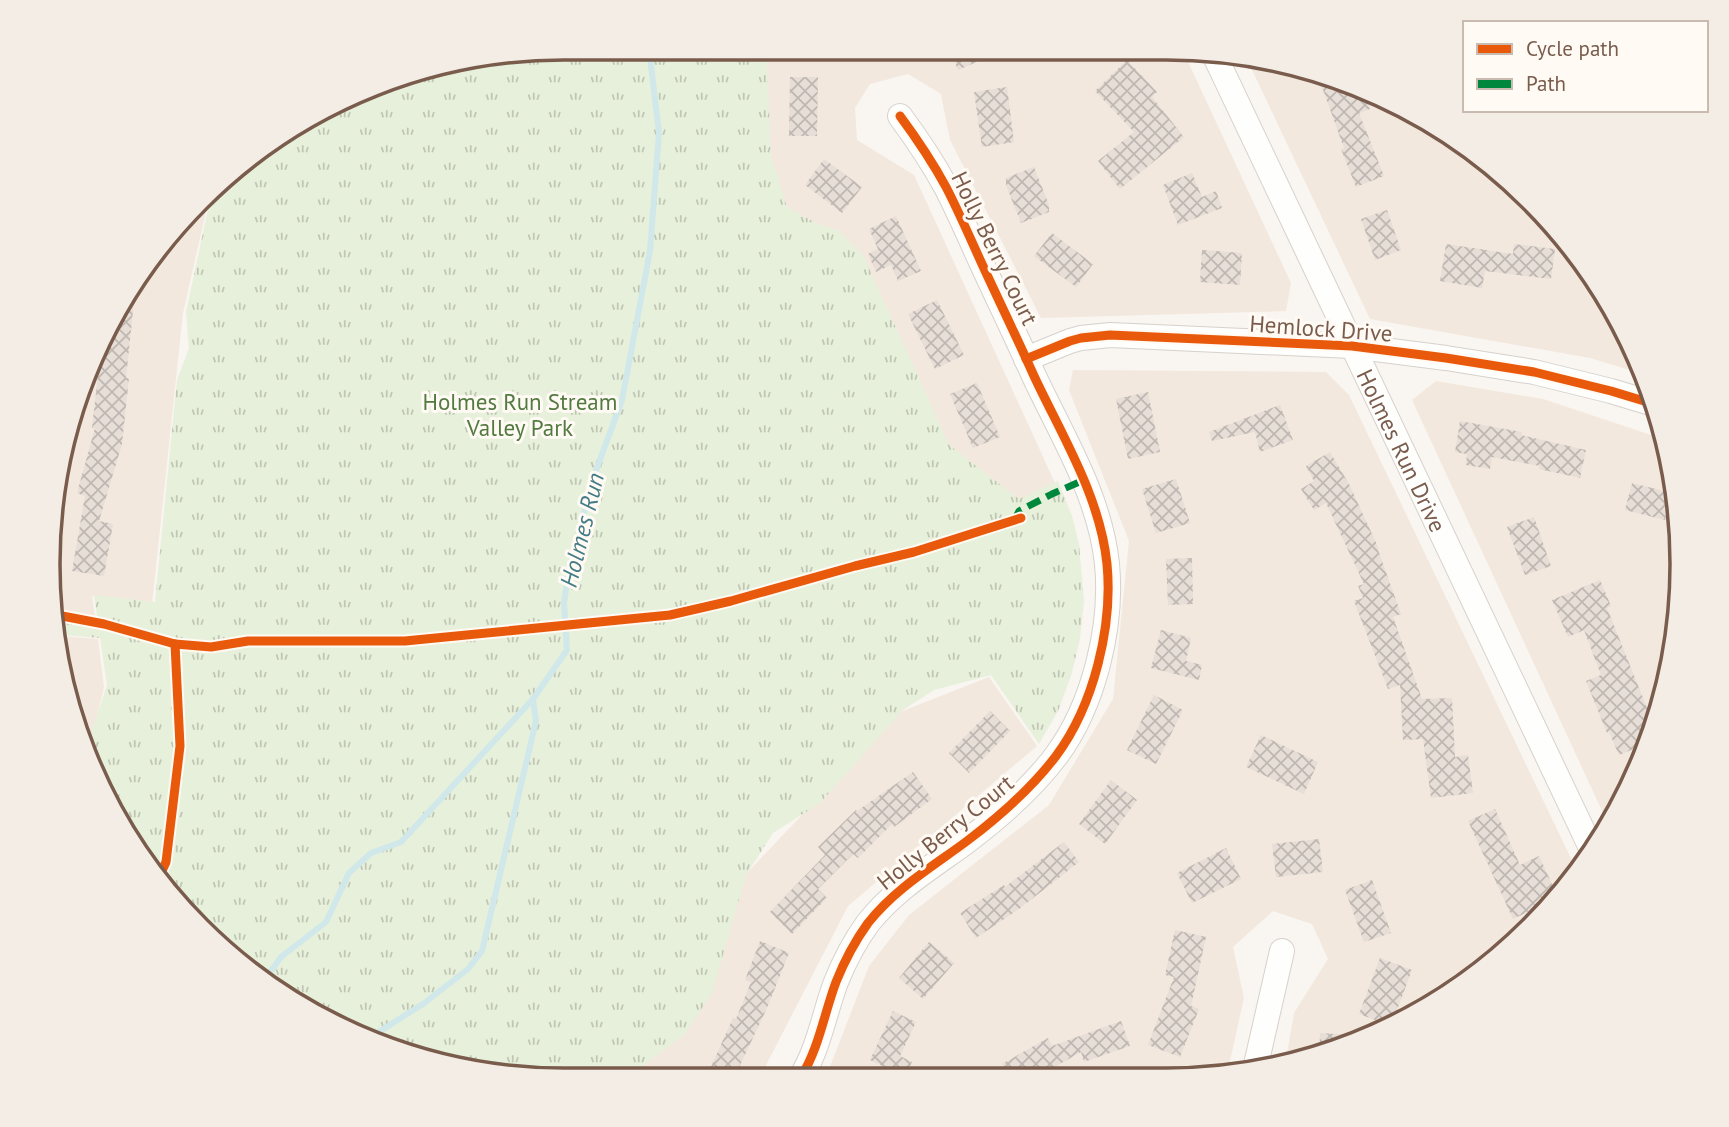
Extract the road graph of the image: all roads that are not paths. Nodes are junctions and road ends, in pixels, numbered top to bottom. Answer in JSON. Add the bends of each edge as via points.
{"nodes":[{"id":1,"x":1218,"y":63,"type":"edge"},
{"id":2,"x":900,"y":116,"type":"dead end"},
{"id":3,"x":1352,"y":346,"type":"junction"},
{"id":4,"x":1026,"y":359,"type":"junction"},
{"id":5,"x":1643,"y":401,"type":"edge"},
{"id":6,"x":1587,"y":840,"type":"edge"},
{"id":7,"x":1282,"y":951,"type":"dead end"},
{"id":8,"x":1257,"y":1059,"type":"edge"},
{"id":9,"x":805,"y":1068,"type":"edge"}],
"edges":[{"from":1,"to":3,"type":"street","name":"Holmes Run Drive"},
{"from":2,"to":4,"type":"street","name":"Holly Berry Court","via":[[945,186]]},
{"from":3,"to":4,"type":"street","name":"Hemlock Drive","via":[[1110,335],[1070,341]]},
{"from":3,"to":5,"type":"street","name":"Hemlock Drive","via":[[1534,372]]},
{"from":3,"to":6,"type":"street","name":"Holmes Run Drive"},
{"from":4,"to":9,"type":"street","name":"Holly Berry Court","via":[[1069,446],[1099,523],[1107,564],[1107,603],[1095,676],[1072,730],[1036,781],[1010,807],[909,882],[868,924],[836,982]]},
{"from":7,"to":8,"type":"street"}]}
